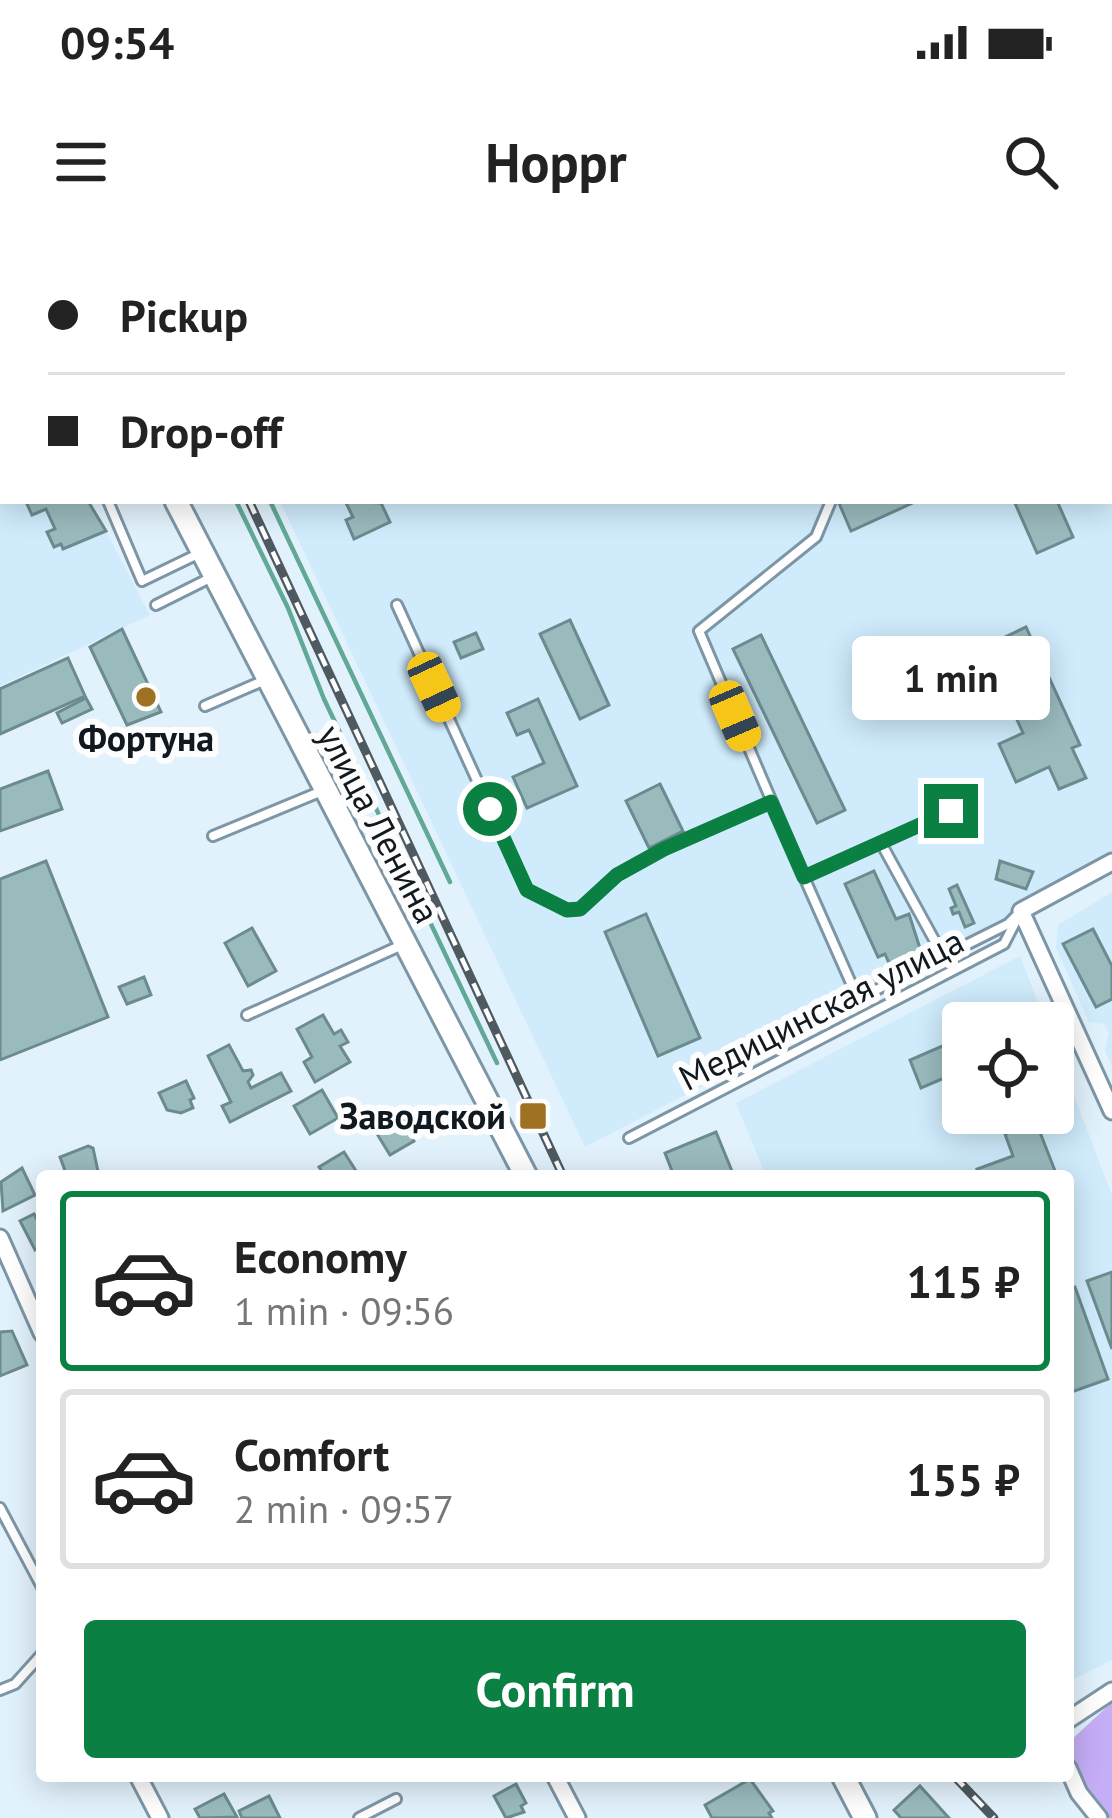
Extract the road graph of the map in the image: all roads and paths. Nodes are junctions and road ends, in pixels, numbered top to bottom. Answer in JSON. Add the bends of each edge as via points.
{"nodes":[{"id":1,"x":109,"y":504,"type":"edge"},
{"id":2,"x":177,"y":504,"type":"edge"},
{"id":3,"x":830,"y":504,"type":"edge"},
{"id":4,"x":201,"y":552,"type":"junction"},
{"id":5,"x":213,"y":577,"type":"junction"},
{"id":6,"x":156,"y":605,"type":"dead end"},
{"id":7,"x":397,"y":605,"type":"dead end"},
{"id":8,"x":266,"y":679,"type":"junction"},
{"id":9,"x":205,"y":706,"type":"dead end"},
{"id":10,"x":323,"y":790,"type":"junction"},
{"id":11,"x":771,"y":802,"type":"junction"},
{"id":12,"x":951,"y":811,"type":"dead end"},
{"id":13,"x":213,"y":836,"type":"dead end"},
{"id":14,"x":880,"y":843,"type":"junction"},
{"id":15,"x":1112,"y":862,"type":"edge"},
{"id":16,"x":804,"y":877,"type":"junction"},
{"id":17,"x":1021,"y":911,"type":"junction"},
{"id":18,"x":404,"y":944,"type":"junction"},
{"id":19,"x":943,"y":956,"type":"junction"},
{"id":20,"x":247,"y":1016,"type":"dead end"},
{"id":21,"x":1112,"y":1111,"type":"edge"},
{"id":22,"x":628,"y":1138,"type":"dead end"},
{"id":23,"x":517,"y":1170,"type":"edge"},
{"id":24,"x":0,"y":1238,"type":"edge"},
{"id":25,"x":36,"y":1319,"type":"edge"},
{"id":26,"x":0,"y":1508,"type":"edge"},
{"id":27,"x":36,"y":1576,"type":"edge"},
{"id":28,"x":36,"y":1661,"type":"edge"},
{"id":29,"x":0,"y":1690,"type":"edge"},
{"id":30,"x":1112,"y":1690,"type":"edge"},
{"id":31,"x":1074,"y":1716,"type":"edge"},
{"id":32,"x":140,"y":1782,"type":"edge"},
{"id":33,"x":558,"y":1782,"type":"edge"},
{"id":34,"x":846,"y":1782,"type":"edge"},
{"id":35,"x":1074,"y":1782,"type":"edge"},
{"id":36,"x":396,"y":1798,"type":"dead end"},
{"id":37,"x":160,"y":1818,"type":"edge"},
{"id":38,"x":359,"y":1818,"type":"edge"},
{"id":39,"x":578,"y":1818,"type":"edge"},
{"id":40,"x":865,"y":1818,"type":"edge"},
{"id":41,"x":1099,"y":1818,"type":"edge"}],
"edges":[{"from":1,"to":4,"type":"lane","via":[[142,581]]},
{"from":2,"to":4,"type":"main road","name":"улица Ленина"},
{"from":3,"to":11,"type":"lane","via":[[816,537],[699,632]]},
{"from":4,"to":5,"type":"main road","name":"улица Ленина"},
{"from":5,"to":6,"type":"lane"},
{"from":5,"to":8,"type":"main road","name":"улица Ленина"},
{"from":7,"to":11,"type":"lane","via":[[527,890],[580,909],[617,875]]},
{"from":8,"to":9,"type":"lane"},
{"from":8,"to":10,"type":"main road","name":"улица Ленина"},
{"from":10,"to":13,"type":"lane"},
{"from":10,"to":18,"type":"main road","name":"улица Ленина"},
{"from":11,"to":16,"type":"lane"},
{"from":12,"to":14,"type":"lane"},
{"from":14,"to":16,"type":"lane"},
{"from":14,"to":19,"type":"lane"},
{"from":15,"to":17,"type":"street"},
{"from":16,"to":19,"type":"lane","via":[[858,999]]},
{"from":17,"to":19,"type":"lane"},
{"from":17,"to":21,"type":"street"},
{"from":17,"to":22,"type":"lane","name":"Медицинская улица","via":[[1004,944]]},
{"from":18,"to":20,"type":"lane"},
{"from":18,"to":23,"type":"main road","name":"улица Ленина"},
{"from":24,"to":25,"type":"street"},
{"from":26,"to":27,"type":"lane"},
{"from":28,"to":29,"type":"lane"},
{"from":30,"to":31,"type":"street"},
{"from":32,"to":37,"type":"street"},
{"from":33,"to":39,"type":"street"},
{"from":34,"to":40,"type":"main road"},
{"from":35,"to":41,"type":"street"},
{"from":36,"to":38,"type":"lane"}]}
